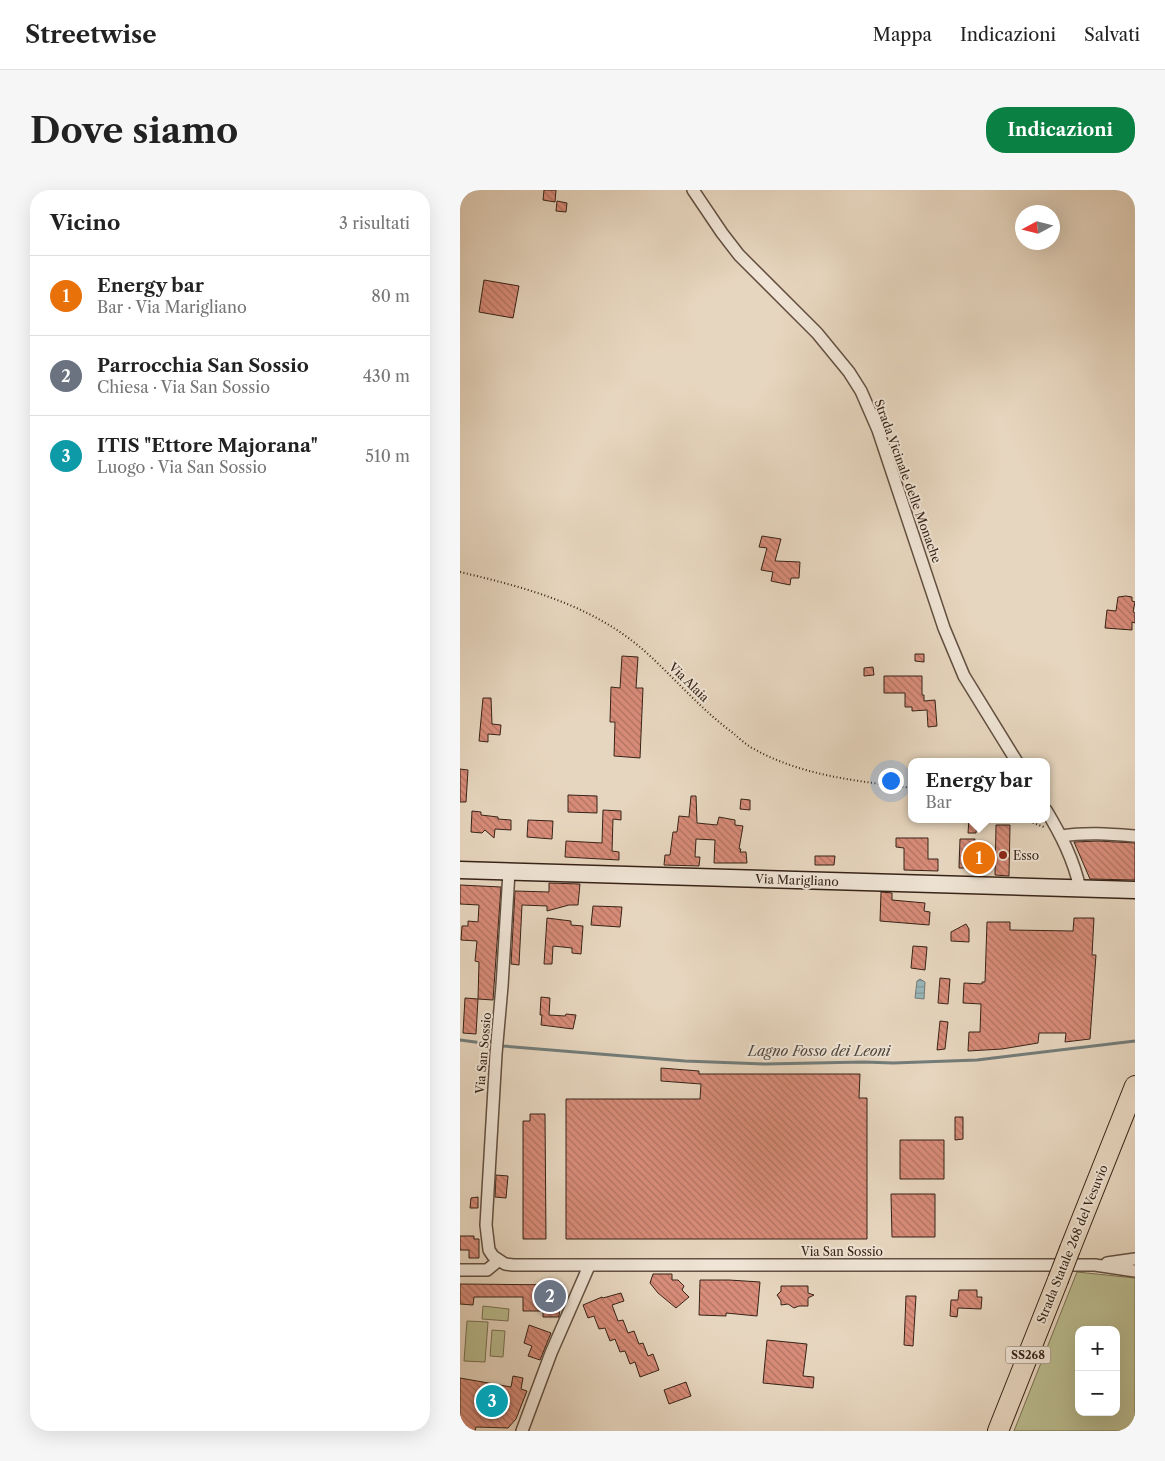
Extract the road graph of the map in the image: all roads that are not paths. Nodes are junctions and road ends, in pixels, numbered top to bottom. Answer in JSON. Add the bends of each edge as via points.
{"nodes":[{"id":1,"x":693,"y":190,"type":"edge"},
{"id":2,"x":1014,"y":758,"type":"edge"},
{"id":3,"x":1050,"y":816,"type":"edge"},
{"id":4,"x":1062,"y":836,"type":"junction"},
{"id":5,"x":1135,"y":836,"type":"edge"},
{"id":6,"x":460,"y":870,"type":"edge"},
{"id":7,"x":509,"y":872,"type":"junction"},
{"id":8,"x":1080,"y":889,"type":"junction"},
{"id":9,"x":1135,"y":890,"type":"edge"},
{"id":10,"x":1135,"y":1086,"type":"edge"},
{"id":11,"x":1135,"y":1259,"type":"edge"},
{"id":12,"x":498,"y":1261,"type":"junction"},
{"id":13,"x":1095,"y":1265,"type":"junction"},
{"id":14,"x":589,"y":1266,"type":"junction"},
{"id":15,"x":460,"y":1270,"type":"edge"},
{"id":16,"x":1135,"y":1271,"type":"edge"},
{"id":17,"x":522,"y":1431,"type":"edge"},
{"id":18,"x":998,"y":1431,"type":"edge"}],
"edges":[{"from":1,"to":2,"type":"street","name":"Strada Vicinale delle Monache","via":[[740,255],[817,333],[861,392],[878,430],[944,628],[972,691]]},
{"from":3,"to":4,"type":"street"},
{"from":4,"to":5,"type":"street","via":[[1098,833]]},
{"from":4,"to":8,"type":"street"},
{"from":6,"to":7,"type":"street","name":"Via Marigliano"},
{"from":7,"to":8,"type":"street","name":"Via Marigliano"},
{"from":7,"to":12,"type":"street","name":"Via San Sossio","via":[[486,1226],[489,1250]]},
{"from":8,"to":9,"type":"street","name":"Via Marigliano"},
{"from":10,"to":18,"type":"highway","name":"Strada Statale 268 del Vesuvio","number":"SS268","bridge":true},
{"from":11,"to":13,"type":"street","name":"Via San Sossio"},
{"from":12,"to":14,"type":"street","name":"Via San Sossio","via":[[505,1264]]},
{"from":12,"to":15,"type":"street","via":[[487,1270]]},
{"from":13,"to":14,"type":"street","name":"Via San Sossio"},
{"from":13,"to":16,"type":"street","name":"Via San Sossio"},
{"from":14,"to":17,"type":"street","via":[[551,1352]]}]}
